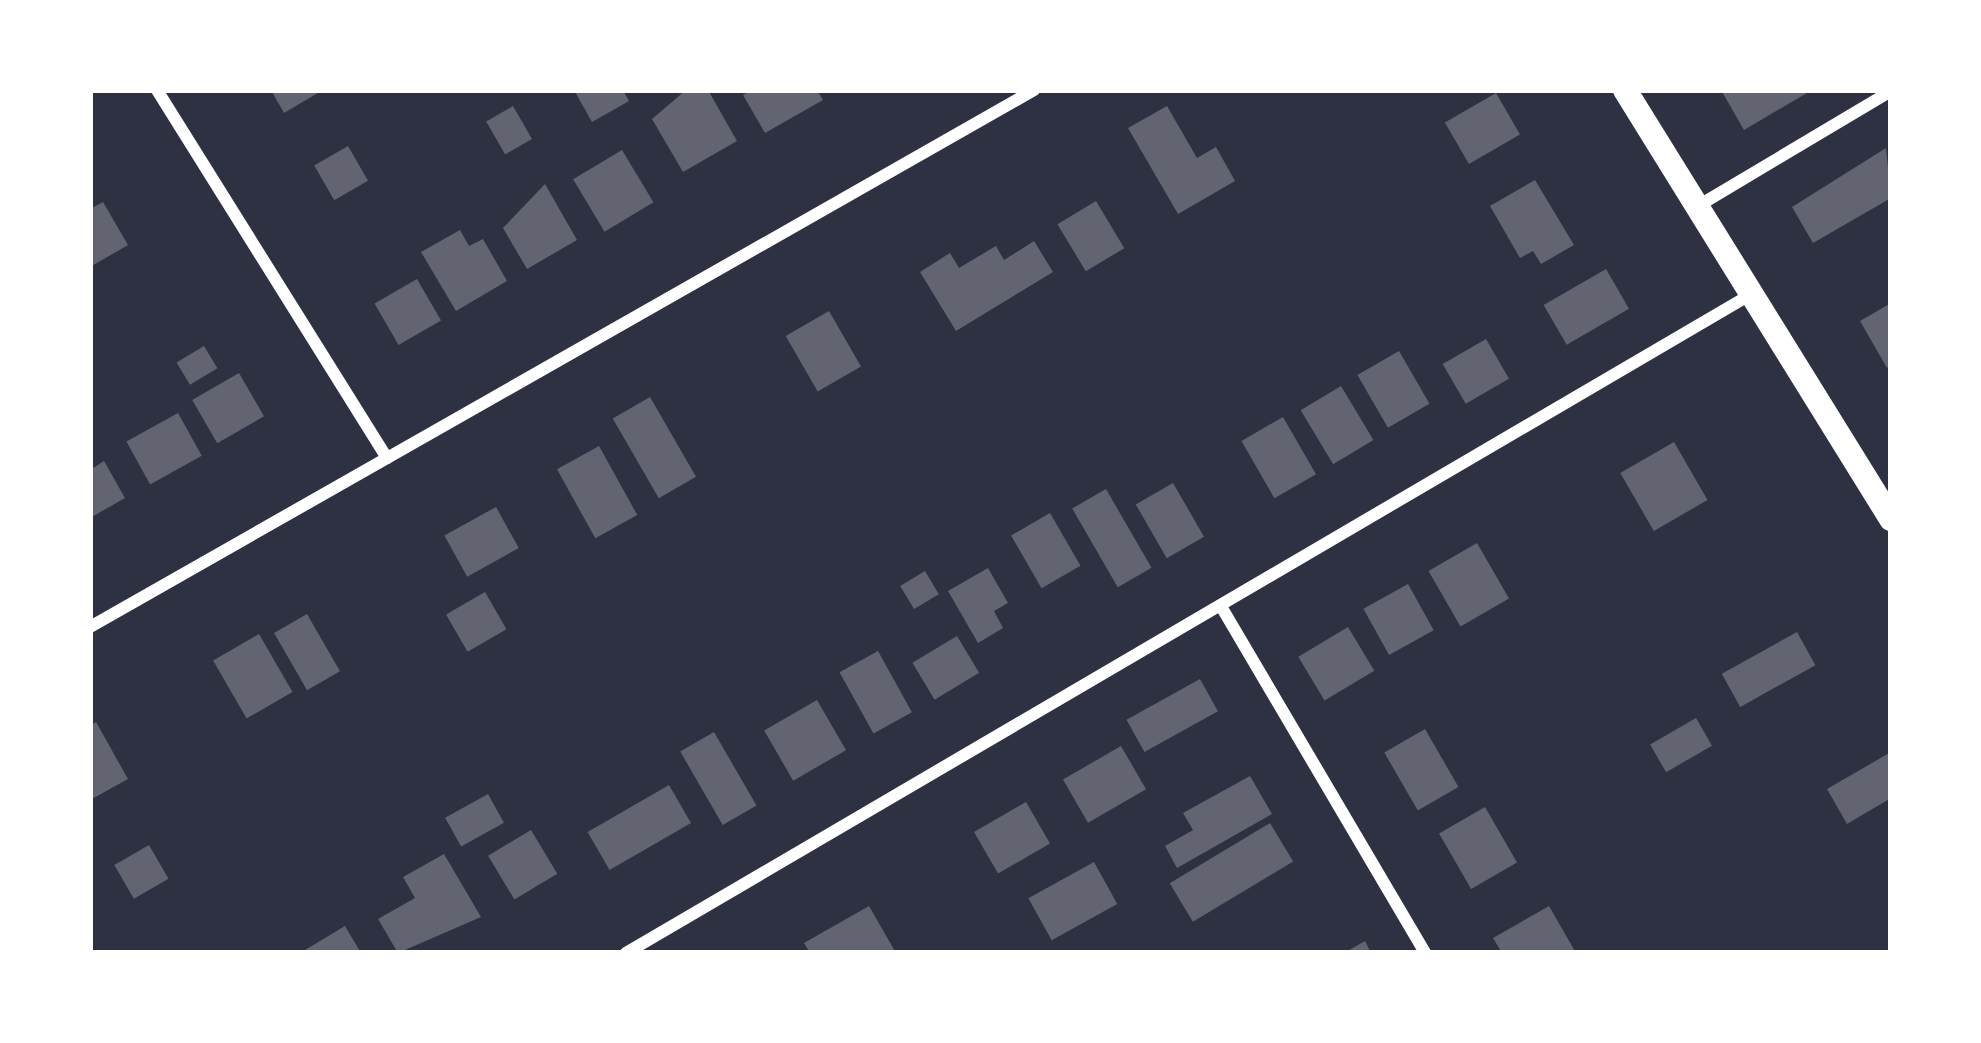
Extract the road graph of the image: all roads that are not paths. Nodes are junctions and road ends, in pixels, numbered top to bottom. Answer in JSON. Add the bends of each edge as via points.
{"nodes":[{"id":1,"x":157,"y":90,"type":"edge"},
{"id":2,"x":1034,"y":90,"type":"edge"},
{"id":3,"x":1625,"y":90,"type":"edge"},
{"id":4,"x":1891,"y":91,"type":"edge"},
{"id":5,"x":1697,"y":207,"type":"junction"},
{"id":6,"x":1750,"y":295,"type":"junction"},
{"id":7,"x":387,"y":458,"type":"junction"},
{"id":8,"x":1891,"y":519,"type":"edge"},
{"id":9,"x":1222,"y":608,"type":"junction"},
{"id":10,"x":90,"y":627,"type":"edge"},
{"id":11,"x":626,"y":953,"type":"edge"},
{"id":12,"x":1425,"y":953,"type":"edge"}],
"edges":[{"from":1,"to":7,"type":"street"},
{"from":2,"to":7,"type":"street"},
{"from":3,"to":5,"type":"main road"},
{"from":4,"to":5,"type":"street"},
{"from":5,"to":6,"type":"main road"},
{"from":6,"to":8,"type":"main road"},
{"from":6,"to":9,"type":"street"},
{"from":7,"to":10,"type":"street"},
{"from":9,"to":11,"type":"street"},
{"from":9,"to":12,"type":"street"}]}
